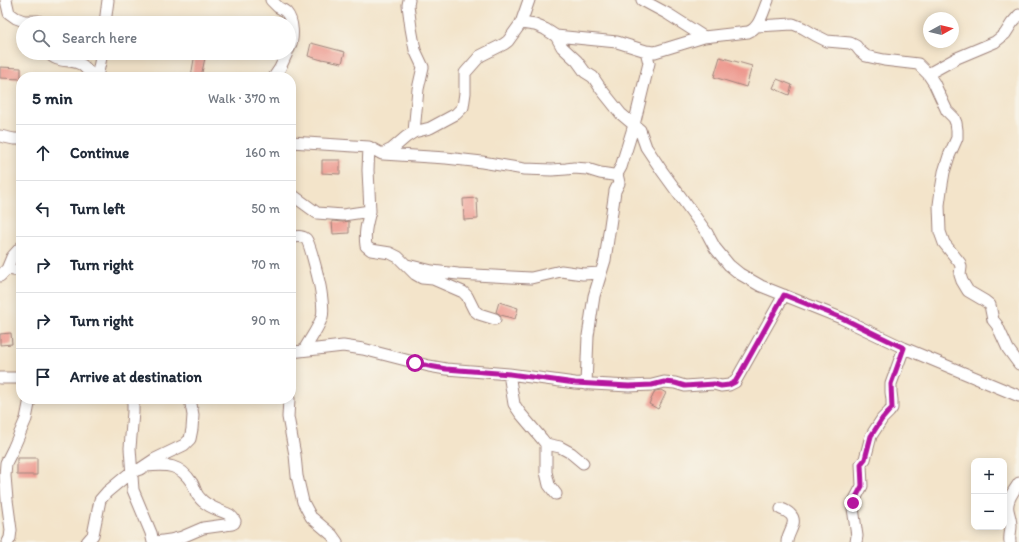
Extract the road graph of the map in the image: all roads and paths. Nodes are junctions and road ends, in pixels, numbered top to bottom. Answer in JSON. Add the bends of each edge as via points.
{"nodes":[{"id":1,"x":6,"y":0,"type":"edge"},
{"id":2,"x":108,"y":0,"type":"edge"},
{"id":3,"x":271,"y":0,"type":"edge"},
{"id":4,"x":409,"y":0,"type":"edge"},
{"id":5,"x":529,"y":0,"type":"edge"},
{"id":6,"x":642,"y":0,"type":"edge"},
{"id":7,"x":768,"y":0,"type":"edge"},
{"id":8,"x":1019,"y":15,"type":"edge"},
{"id":9,"x":106,"y":16,"type":"edge"},
{"id":10,"x":289,"y":16,"type":"edge"},
{"id":11,"x":16,"y":18,"type":"edge"},
{"id":12,"x":521,"y":23,"type":"junction"},
{"id":13,"x":757,"y":26,"type":"junction"},
{"id":14,"x":556,"y":36,"type":"junction"},
{"id":15,"x":704,"y":37,"type":"junction"},
{"id":16,"x":650,"y":51,"type":"junction"},
{"id":17,"x":60,"y":60,"type":"edge"},
{"id":18,"x":101,"y":60,"type":"edge"},
{"id":19,"x":284,"y":60,"type":"edge"},
{"id":20,"x":88,"y":72,"type":"edge"},
{"id":21,"x":98,"y":72,"type":"edge"},
{"id":22,"x":277,"y":72,"type":"edge"},
{"id":23,"x":928,"y":74,"type":"junction"},
{"id":24,"x":634,"y":125,"type":"junction"},
{"id":25,"x":414,"y":132,"type":"junction"},
{"id":26,"x":0,"y":136,"type":"edge"},
{"id":27,"x":16,"y":139,"type":"edge"},
{"id":28,"x":296,"y":142,"type":"edge"},
{"id":29,"x":369,"y":147,"type":"junction"},
{"id":30,"x":382,"y":154,"type":"junction"},
{"id":31,"x":617,"y":174,"type":"junction"},
{"id":32,"x":296,"y":198,"type":"edge"},
{"id":33,"x":370,"y":211,"type":"junction"},
{"id":34,"x":296,"y":237,"type":"edge"},
{"id":35,"x":16,"y":252,"type":"edge"},
{"id":36,"x":407,"y":265,"type":"junction"},
{"id":37,"x":16,"y":272,"type":"edge"},
{"id":38,"x":3,"y":273,"type":"edge"},
{"id":39,"x":601,"y":273,"type":"junction"},
{"id":40,"x":584,"y":274,"type":"junction"},
{"id":41,"x":595,"y":293,"type":"junction"},
{"id":42,"x":784,"y":295,"type":"junction"},
{"id":43,"x":495,"y":319,"type":"dead end"},
{"id":44,"x":904,"y":348,"type":"junction"},
{"id":45,"x":304,"y":350,"type":"junction"},
{"id":46,"x":296,"y":351,"type":"edge"},
{"id":47,"x":1019,"y":364,"type":"edge"},
{"id":48,"x":510,"y":374,"type":"junction"},
{"id":49,"x":0,"y":378,"type":"edge"},
{"id":50,"x":16,"y":378,"type":"edge"},
{"id":51,"x":586,"y":384,"type":"junction"},
{"id":52,"x":1019,"y":396,"type":"edge"},
{"id":53,"x":29,"y":404,"type":"edge"},
{"id":54,"x":133,"y":404,"type":"edge"},
{"id":55,"x":191,"y":404,"type":"edge"},
{"id":56,"x":289,"y":404,"type":"edge"},
{"id":57,"x":546,"y":444,"type":"junction"},
{"id":58,"x":583,"y":463,"type":"dead end"},
{"id":59,"x":146,"y":466,"type":"junction"},
{"id":60,"x":131,"y":472,"type":"junction"},
{"id":61,"x":1019,"y":483,"type":"edge"},
{"id":62,"x":556,"y":494,"type":"dead end"},
{"id":63,"x":781,"y":508,"type":"dead end"},
{"id":64,"x":0,"y":535,"type":"edge"},
{"id":65,"x":3,"y":542,"type":"edge"},
{"id":66,"x":8,"y":542,"type":"edge"},
{"id":67,"x":88,"y":542,"type":"edge"},
{"id":68,"x":154,"y":542,"type":"edge"},
{"id":69,"x":337,"y":542,"type":"edge"},
{"id":70,"x":787,"y":542,"type":"edge"},
{"id":71,"x":856,"y":542,"type":"edge"},
{"id":72,"x":1010,"y":542,"type":"edge"}],
"edges":[{"from":1,"to":11,"type":"street","via":[[9,13]]},
{"from":2,"to":9,"type":"street"},
{"from":3,"to":10,"type":"street"},
{"from":4,"to":25,"type":"street","via":[[415,50],[423,67]]},
{"from":5,"to":12,"type":"street"},
{"from":6,"to":15,"type":"street"},
{"from":7,"to":13,"type":"street"},
{"from":8,"to":23,"type":"street","via":[[1005,34],[995,42]]},
{"from":12,"to":14,"type":"street","via":[[545,29]]},
{"from":12,"to":25,"type":"street","via":[[504,44],[480,56],[465,73],[463,107],[456,114],[430,128]]},
{"from":13,"to":15,"type":"street","via":[[748,32]]},
{"from":13,"to":23,"type":"street","via":[[793,24],[827,41],[850,42],[866,56],[918,64]]},
{"from":14,"to":16,"type":"street","via":[[617,42]]},
{"from":14,"to":24,"type":"street","via":[[562,47],[593,77],[621,114]]},
{"from":15,"to":16,"type":"street"},
{"from":16,"to":24,"type":"street"},
{"from":17,"to":20,"type":"street","via":[[82,65]]},
{"from":18,"to":21,"type":"street"},
{"from":19,"to":22,"type":"street"},
{"from":23,"to":47,"type":"street","via":[[956,123],[957,138],[944,172],[941,190],[940,232],[944,243],[960,262],[962,281],[968,291],[990,305],[993,320]]},
{"from":24,"to":31,"type":"street"},
{"from":24,"to":42,"type":"street","via":[[640,130],[646,147],[662,171],[729,265],[761,286]]},
{"from":25,"to":30,"type":"street"},
{"from":26,"to":27,"type":"street"},
{"from":28,"to":29,"type":"street"},
{"from":29,"to":30,"type":"street"},
{"from":29,"to":33,"type":"street"},
{"from":30,"to":31,"type":"street","via":[[446,158],[524,169],[574,168]]},
{"from":31,"to":39,"type":"street","via":[[619,183],[615,191]]},
{"from":32,"to":33,"type":"street","via":[[317,213],[343,215]]},
{"from":33,"to":36,"type":"street","via":[[366,228],[366,246],[371,250],[398,256]]},
{"from":34,"to":45,"type":"street","via":[[307,239],[310,246],[322,303],[322,316]]},
{"from":35,"to":38,"type":"street"},
{"from":36,"to":40,"type":"street","via":[[432,271],[511,277],[531,278],[560,271]]},
{"from":36,"to":43,"type":"street","via":[[422,278],[463,292],[474,310]]},
{"from":37,"to":38,"type":"street"},
{"from":39,"to":40,"type":"street"},
{"from":39,"to":41,"type":"street"},
{"from":40,"to":41,"type":"street"},
{"from":41,"to":51,"type":"street","via":[[588,336]]},
{"from":42,"to":44,"type":"street","via":[[842,318]]},
{"from":42,"to":51,"type":"street","via":[[735,382],[729,385],[685,386],[664,382],[652,385]]},
{"from":44,"to":52,"type":"street"},
{"from":44,"to":71,"type":"street","via":[[891,384],[892,408],[871,436],[865,459],[861,464],[862,486],[853,503]]},
{"from":45,"to":46,"type":"street"},
{"from":45,"to":48,"type":"street","via":[[343,346],[446,369]]},
{"from":48,"to":51,"type":"street"},
{"from":48,"to":57,"type":"street","via":[[514,404]]},
{"from":49,"to":50,"type":"street"},
{"from":53,"to":66,"type":"street","via":[[26,419],[6,463],[7,500],[12,530]]},
{"from":54,"to":60,"type":"street"},
{"from":55,"to":59,"type":"street","via":[[193,415],[190,440]]},
{"from":56,"to":69,"type":"street","via":[[288,417],[303,502],[312,518]]},
{"from":57,"to":58,"type":"street","via":[[572,452]]},
{"from":57,"to":62,"type":"street","via":[[546,472],[549,484]]},
{"from":59,"to":60,"type":"street"},
{"from":59,"to":68,"type":"street","via":[[160,465],[178,469],[187,476],[199,498],[207,505],[234,518],[232,524],[202,528],[182,537]]},
{"from":60,"to":67,"type":"street","via":[[100,500],[93,535]]},
{"from":60,"to":68,"type":"street","via":[[133,490]]},
{"from":61,"to":72,"type":"street","via":[[1008,502]]},
{"from":63,"to":70,"type":"street","via":[[793,519]]},
{"from":64,"to":65,"type":"street"}]}
